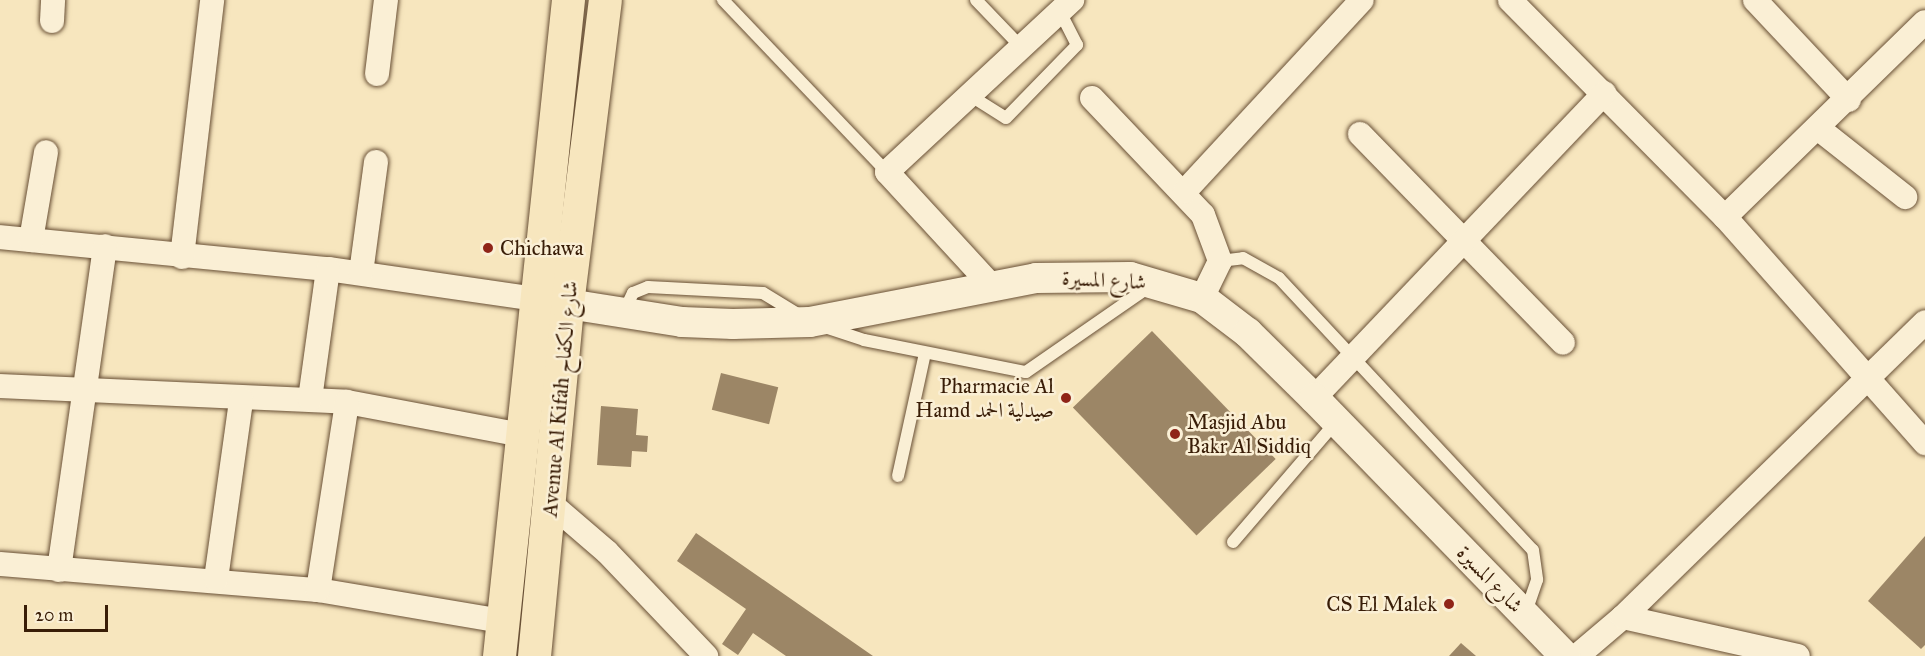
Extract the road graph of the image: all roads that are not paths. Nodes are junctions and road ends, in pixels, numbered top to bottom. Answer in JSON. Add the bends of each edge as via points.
{"nodes":[{"id":1,"x":212,"y":0,"type":"edge"},
{"id":2,"x":386,"y":0,"type":"edge"},
{"id":3,"x":568,"y":0,"type":"edge"},
{"id":4,"x":605,"y":0,"type":"edge"},
{"id":5,"x":723,"y":0,"type":"edge"},
{"id":6,"x":976,"y":0,"type":"edge"},
{"id":7,"x":1362,"y":0,"type":"edge"},
{"id":8,"x":1510,"y":0,"type":"edge"},
{"id":9,"x":1755,"y":0,"type":"edge"},
{"id":10,"x":1066,"y":5,"type":"edge"},
{"id":11,"x":1925,"y":22,"type":"edge"},
{"id":12,"x":1021,"y":47,"type":"junction"},
{"id":13,"x":377,"y":74,"type":"dead end"},
{"id":14,"x":1604,"y":93,"type":"junction"},
{"id":15,"x":971,"y":96,"type":"junction"},
{"id":16,"x":1092,"y":98,"type":"dead end"},
{"id":17,"x":1849,"y":100,"type":"junction"},
{"id":18,"x":1819,"y":129,"type":"junction"},
{"id":19,"x":1360,"y":134,"type":"dead end"},
{"id":20,"x":46,"y":152,"type":"dead end"},
{"id":21,"x":376,"y":162,"type":"dead end"},
{"id":22,"x":887,"y":172,"type":"junction"},
{"id":23,"x":1185,"y":191,"type":"junction"},
{"id":24,"x":1905,"y":197,"type":"dead end"},
{"id":25,"x":1725,"y":217,"type":"junction"},
{"id":26,"x":0,"y":237,"type":"edge"},
{"id":27,"x":31,"y":240,"type":"junction"},
{"id":28,"x":1463,"y":242,"type":"junction"},
{"id":29,"x":105,"y":246,"type":"junction"},
{"id":30,"x":182,"y":257,"type":"junction"},
{"id":31,"x":1220,"y":261,"type":"junction"},
{"id":32,"x":328,"y":269,"type":"junction"},
{"id":33,"x":361,"y":273,"type":"junction"},
{"id":34,"x":1156,"y":282,"type":"junction"},
{"id":35,"x":990,"y":284,"type":"junction"},
{"id":36,"x":1202,"y":298,"type":"junction"},
{"id":37,"x":535,"y":299,"type":"junction"},
{"id":38,"x":567,"y":304,"type":"junction"},
{"id":39,"x":810,"y":322,"type":"junction"},
{"id":40,"x":1925,"y":322,"type":"edge"},
{"id":41,"x":1563,"y":344,"type":"dead end"},
{"id":42,"x":925,"y":353,"type":"junction"},
{"id":43,"x":1351,"y":359,"type":"junction"},
{"id":44,"x":1866,"y":379,"type":"junction"},
{"id":45,"x":0,"y":386,"type":"edge"},
{"id":46,"x":84,"y":392,"type":"junction"},
{"id":47,"x":1314,"y":398,"type":"junction"},
{"id":48,"x":310,"y":399,"type":"junction"},
{"id":49,"x":241,"y":400,"type":"junction"},
{"id":50,"x":347,"y":402,"type":"junction"},
{"id":51,"x":1336,"y":421,"type":"junction"},
{"id":52,"x":522,"y":435,"type":"junction"},
{"id":53,"x":1925,"y":443,"type":"edge"},
{"id":54,"x":898,"y":476,"type":"dead end"},
{"id":55,"x":550,"y":503,"type":"junction"},
{"id":56,"x":1233,"y":542,"type":"dead end"},
{"id":57,"x":0,"y":564,"type":"edge"},
{"id":58,"x":58,"y":570,"type":"junction"},
{"id":59,"x":216,"y":579,"type":"junction"},
{"id":60,"x":318,"y":590,"type":"junction"},
{"id":61,"x":1525,"y":615,"type":"junction"},
{"id":62,"x":1623,"y":617,"type":"junction"},
{"id":63,"x":502,"y":621,"type":"junction"},
{"id":64,"x":499,"y":656,"type":"edge"},
{"id":65,"x":534,"y":656,"type":"edge"},
{"id":66,"x":706,"y":656,"type":"edge"},
{"id":67,"x":1565,"y":656,"type":"edge"},
{"id":68,"x":1577,"y":656,"type":"edge"},
{"id":69,"x":1798,"y":656,"type":"edge"}],
"edges":[{"from":1,"to":30,"type":"street"},
{"from":2,"to":13,"type":"street"},
{"from":3,"to":37,"type":"main road","name":"Avenue Al Kifah شارع الكفاح"},
{"from":4,"to":38,"type":"main road","name":"Avenue Al Kifah شارع الكفاح"},
{"from":5,"to":22,"type":"lane"},
{"from":6,"to":12,"type":"lane"},
{"from":7,"to":23,"type":"street"},
{"from":8,"to":14,"type":"street"},
{"from":9,"to":17,"type":"street"},
{"from":10,"to":12,"type":"street"},
{"from":10,"to":15,"type":"lane","via":[[1077,45],[1006,118]]},
{"from":11,"to":17,"type":"street"},
{"from":12,"to":15,"type":"street"},
{"from":14,"to":25,"type":"street"},
{"from":14,"to":28,"type":"street"},
{"from":15,"to":22,"type":"street"},
{"from":16,"to":23,"type":"street"},
{"from":17,"to":18,"type":"street"},
{"from":18,"to":24,"type":"street"},
{"from":18,"to":25,"type":"street"},
{"from":19,"to":28,"type":"street"},
{"from":20,"to":27,"type":"street"},
{"from":21,"to":33,"type":"street"},
{"from":22,"to":35,"type":"street"},
{"from":23,"to":31,"type":"street","via":[[1216,240]]},
{"from":25,"to":44,"type":"street"},
{"from":26,"to":27,"type":"street"},
{"from":27,"to":29,"type":"street"},
{"from":28,"to":41,"type":"street"},
{"from":28,"to":43,"type":"street"},
{"from":29,"to":30,"type":"street"},
{"from":29,"to":46,"type":"street"},
{"from":30,"to":32,"type":"street"},
{"from":31,"to":36,"type":"street"},
{"from":31,"to":43,"type":"lane","via":[[1243,258],[1279,278]]},
{"from":32,"to":33,"type":"street"},
{"from":32,"to":48,"type":"street"},
{"from":33,"to":37,"type":"street"},
{"from":34,"to":35,"type":"street","name":"شارع المسيرة","via":[[1104,275]]},
{"from":34,"to":36,"type":"street","name":"شارع المسيرة"},
{"from":34,"to":42,"type":"lane","via":[[1026,372]]},
{"from":35,"to":39,"type":"street","name":"شارع المسيرة"},
{"from":36,"to":47,"type":"street","name":"شارع المسيرة","via":[[1248,333]]},
{"from":37,"to":38,"type":"street","name":"شارع المسيرة"},
{"from":37,"to":52,"type":"main road","name":"Avenue Al Kifah شارع الكفاح"},
{"from":38,"to":39,"type":"street","name":"شارع المسيرة","via":[[682,322]]},
{"from":38,"to":55,"type":"main road","name":"Avenue Al Kifah شارع الكفاح"},
{"from":39,"to":42,"type":"lane"},
{"from":40,"to":44,"type":"street"},
{"from":42,"to":54,"type":"lane"},
{"from":43,"to":47,"type":"street"},
{"from":43,"to":61,"type":"lane","via":[[1533,549],[1537,580]]},
{"from":44,"to":53,"type":"street"},
{"from":44,"to":62,"type":"street"},
{"from":45,"to":46,"type":"street"},
{"from":46,"to":49,"type":"street"},
{"from":46,"to":58,"type":"street"},
{"from":47,"to":51,"type":"street","name":"شارع المسيرة"},
{"from":48,"to":49,"type":"street"},
{"from":48,"to":50,"type":"street"},
{"from":49,"to":59,"type":"street"},
{"from":50,"to":52,"type":"street"},
{"from":50,"to":60,"type":"street"},
{"from":51,"to":56,"type":"lane"},
{"from":51,"to":61,"type":"street","name":"شارع المسيرة"},
{"from":52,"to":63,"type":"main road","name":"Avenue Al Kifah شارع الكفاح"},
{"from":55,"to":65,"type":"main road","name":"Avenue Al Kifah شارع الكفاح"},
{"from":55,"to":66,"type":"street","via":[[607,552]]},
{"from":57,"to":58,"type":"street"},
{"from":58,"to":59,"type":"street"},
{"from":59,"to":60,"type":"street"},
{"from":60,"to":63,"type":"street"},
{"from":61,"to":67,"type":"street","name":"شارع المسيرة"},
{"from":62,"to":68,"type":"street"},
{"from":62,"to":69,"type":"street"},
{"from":63,"to":64,"type":"main road","name":"Avenue Al Kifah شارع الكفاح"}]}
